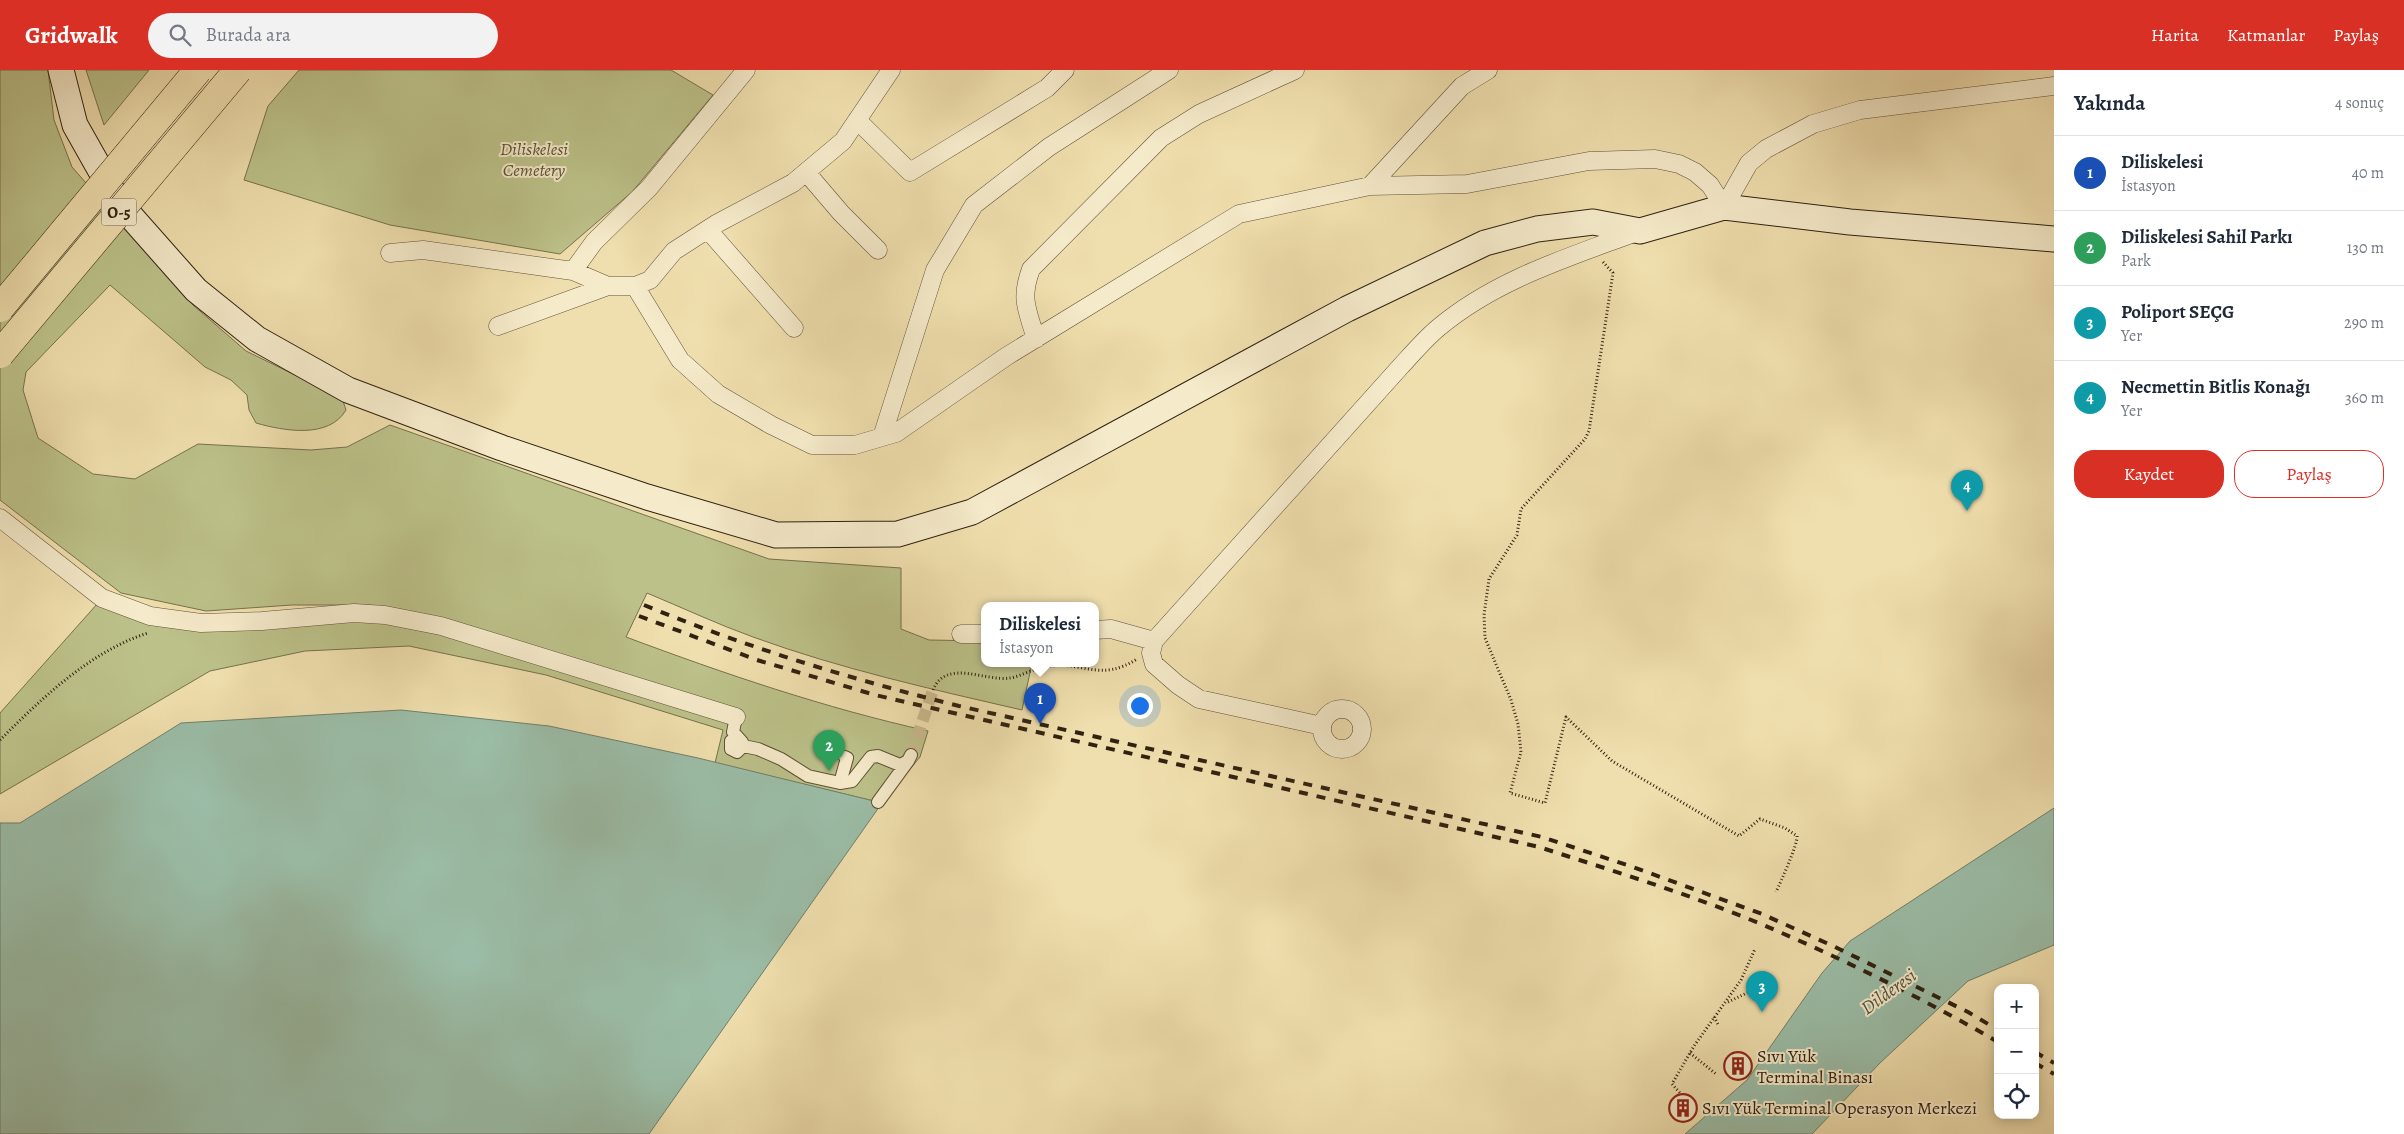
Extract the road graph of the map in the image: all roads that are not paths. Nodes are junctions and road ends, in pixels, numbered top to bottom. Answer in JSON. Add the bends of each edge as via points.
{"nodes":[{"id":1,"x":61,"y":70,"type":"edge"},
{"id":2,"x":198,"y":70,"type":"edge"},
{"id":3,"x":238,"y":70,"type":"edge"},
{"id":4,"x":746,"y":70,"type":"edge"},
{"id":5,"x":891,"y":70,"type":"edge"},
{"id":6,"x":1064,"y":70,"type":"edge"},
{"id":7,"x":1169,"y":70,"type":"edge"},
{"id":8,"x":1295,"y":70,"type":"edge"},
{"id":9,"x":1488,"y":70,"type":"edge"},
{"id":10,"x":2054,"y":86,"type":"edge"},
{"id":11,"x":857,"y":120,"type":"junction"},
{"id":12,"x":806,"y":172,"type":"junction"},
{"id":13,"x":1370,"y":186,"type":"junction"},
{"id":14,"x":1724,"y":207,"type":"junction"},
{"id":15,"x":708,"y":230,"type":"junction"},
{"id":16,"x":1640,"y":231,"type":"junction"},
{"id":17,"x":2054,"y":239,"type":"edge"},
{"id":18,"x":878,"y":250,"type":"dead end"},
{"id":19,"x":390,"y":253,"type":"dead end"},
{"id":20,"x":573,"y":271,"type":"junction"},
{"id":21,"x":608,"y":286,"type":"junction"},
{"id":22,"x":635,"y":286,"type":"junction"},
{"id":23,"x":0,"y":308,"type":"edge"},
{"id":24,"x":498,"y":326,"type":"dead end"},
{"id":25,"x":794,"y":328,"type":"dead end"},
{"id":26,"x":1036,"y":339,"type":"junction"},
{"id":27,"x":0,"y":354,"type":"edge"},
{"id":28,"x":882,"y":437,"type":"junction"},
{"id":29,"x":0,"y":518,"type":"edge"},
{"id":30,"x":1099,"y":630,"type":"edge"},
{"id":31,"x":960,"y":634,"type":"dead end"},
{"id":32,"x":981,"y":634,"type":"edge"},
{"id":33,"x":1154,"y":642,"type":"junction"},
{"id":34,"x":736,"y":717,"type":"joint"},
{"id":35,"x":1322,"y":726,"type":"dead end"},
{"id":36,"x":845,"y":757,"type":"dead end"},
{"id":37,"x":801,"y":760,"type":"dead end"},
{"id":38,"x":788,"y":762,"type":"junction"},
{"id":39,"x":840,"y":784,"type":"junction"},
{"id":40,"x":878,"y":802,"type":"dead end"}],
"edges":[{"from":1,"to":16,"type":"main road","via":[[75,125],[119,204],[196,290],[257,339],[348,390],[647,497],[776,535],[898,534],[972,512],[1347,309],[1485,243],[1537,229],[1593,222]]},
{"from":2,"to":23,"type":"highway","number":"O-5","bridge":true},
{"from":3,"to":27,"type":"highway","number":"O-5","bridge":true},
{"from":4,"to":20,"type":"street","via":[[649,188],[594,242]]},
{"from":5,"to":11,"type":"street"},
{"from":6,"to":11,"type":"street","via":[[1047,88],[910,172]]},
{"from":7,"to":28,"type":"street","via":[[1049,147],[974,205],[935,270]]},
{"from":8,"to":26,"type":"street","via":[[1198,114],[1161,138],[1031,269],[1024,287]]},
{"from":9,"to":13,"type":"street","via":[[1462,86]]},
{"from":10,"to":14,"type":"street","via":[[1860,110],[1813,124],[1766,149],[1749,163]]},
{"from":11,"to":12,"type":"street","via":[[843,142]]},
{"from":12,"to":15,"type":"street","via":[[793,183]]},
{"from":12,"to":18,"type":"street"},
{"from":13,"to":14,"type":"street","via":[[1467,184],[1589,161],[1655,159],[1695,172],[1710,185]]},
{"from":13,"to":26,"type":"street","via":[[1240,214]]},
{"from":14,"to":16,"type":"main road"},
{"from":14,"to":17,"type":"main road","via":[[1850,222]]},
{"from":15,"to":22,"type":"street","via":[[674,251],[650,280]]},
{"from":15,"to":25,"type":"street"},
{"from":16,"to":33,"type":"street","via":[[1532,272],[1486,294],[1438,328]]},
{"from":19,"to":20,"type":"street","via":[[423,250]]},
{"from":20,"to":21,"type":"street"},
{"from":21,"to":22,"type":"street"},
{"from":21,"to":24,"type":"street"},
{"from":22,"to":28,"type":"street","via":[[680,360],[718,394],[812,445],[855,445]]},
{"from":26,"to":28,"type":"street","via":[[896,433]]},
{"from":29,"to":34,"type":"street","via":[[102,598],[150,616],[201,623],[354,612],[386,615],[440,626]]},
{"from":30,"to":33,"type":"street","via":[[1111,630]]},
{"from":31,"to":32,"type":"street"},
{"from":33,"to":35,"type":"street","via":[[1151,653],[1154,664],[1199,699]]},
{"from":34,"to":38,"type":"street","via":[[733,729],[740,742]]},
{"from":36,"to":39,"type":"street"},
{"from":37,"to":38,"type":"street"},
{"from":38,"to":39,"type":"street","via":[[801,773]]},
{"from":39,"to":40,"type":"street","via":[[863,775],[871,757],[897,765],[909,758]]}]}
